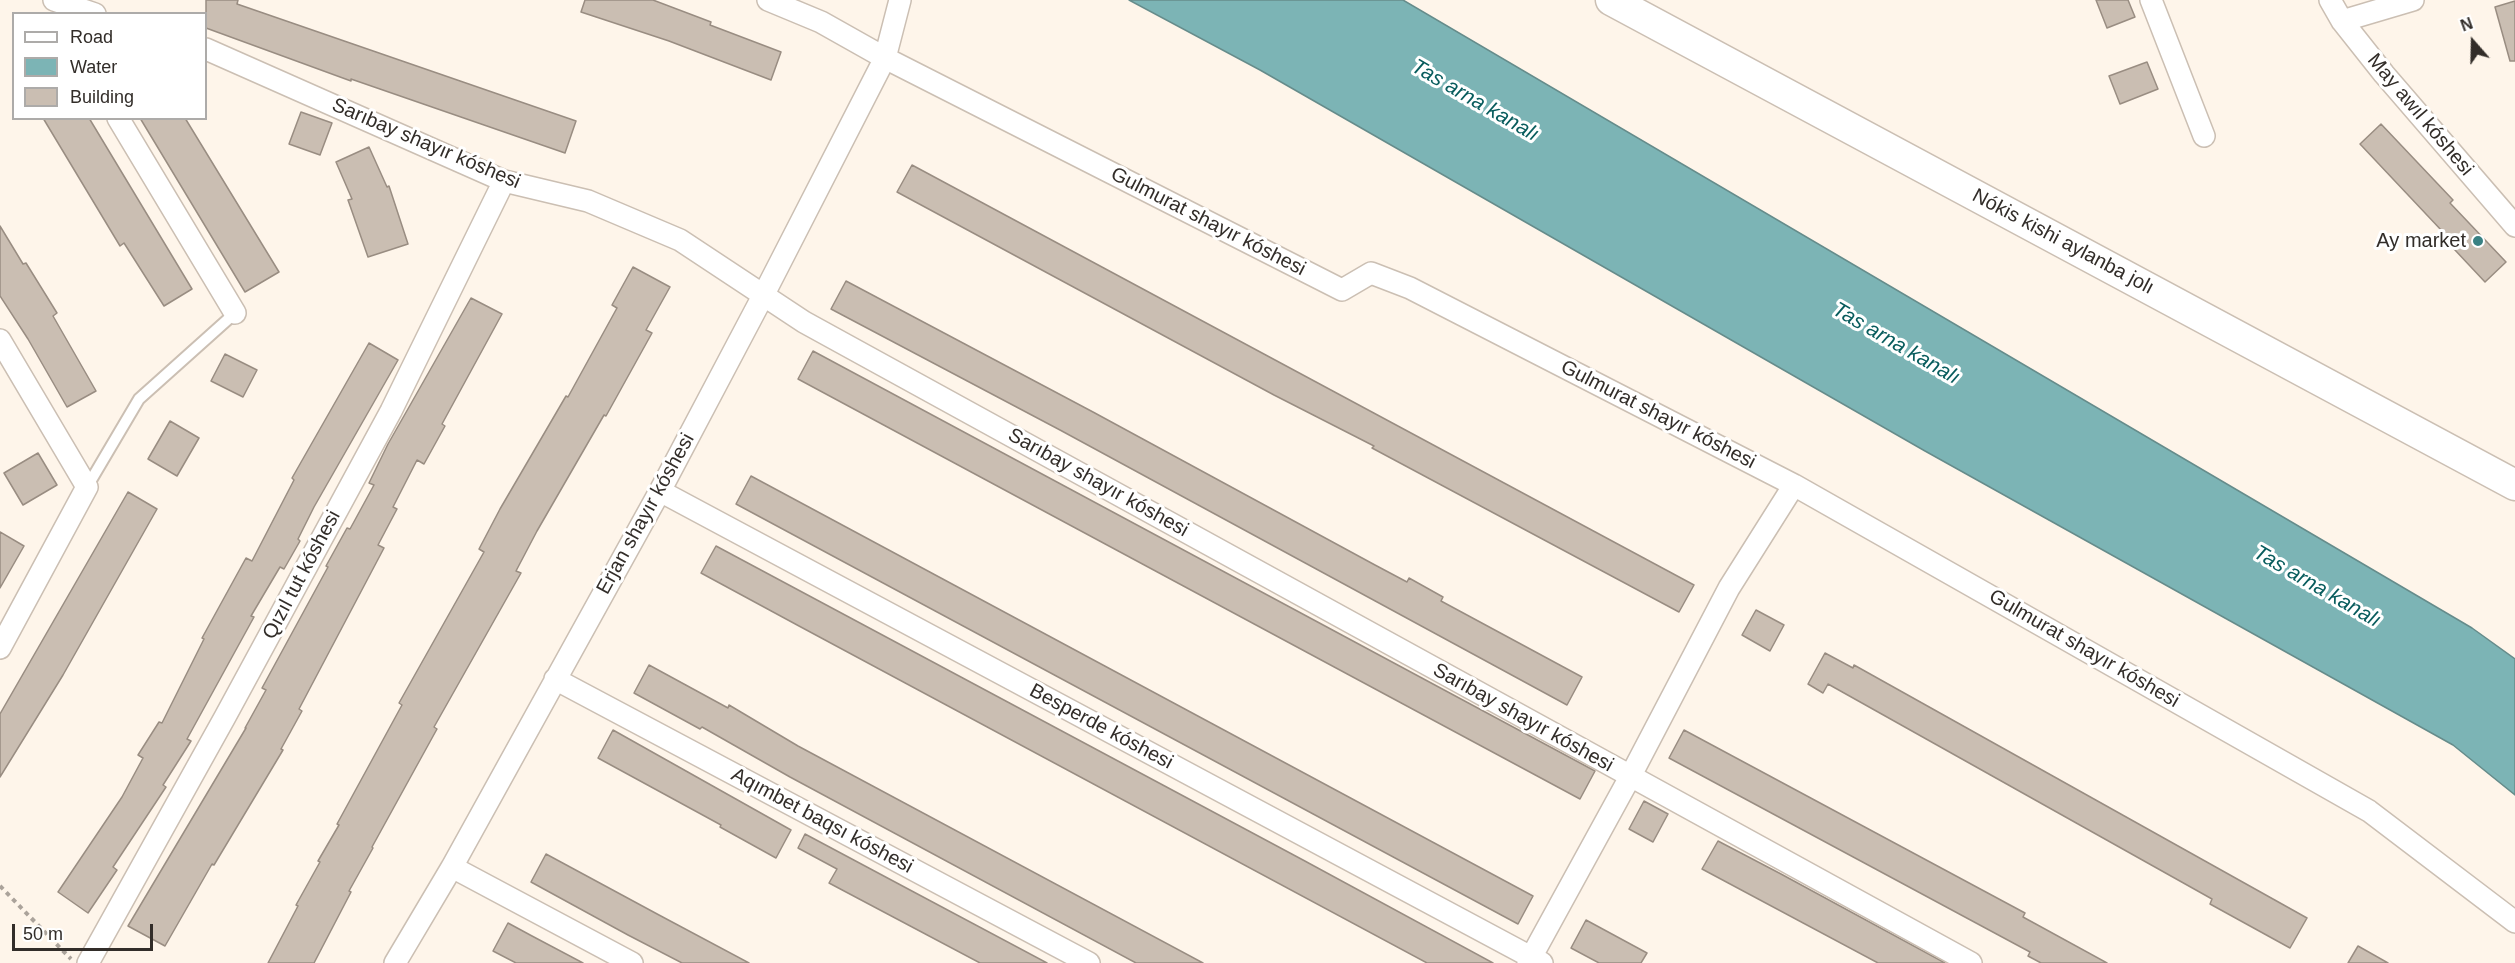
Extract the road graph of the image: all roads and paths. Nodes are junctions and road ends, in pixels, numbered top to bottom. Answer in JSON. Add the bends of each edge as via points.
{"nodes":[{"id":1,"x":54,"y":0,"type":"edge"},
{"id":2,"x":768,"y":0,"type":"edge"},
{"id":3,"x":900,"y":0,"type":"edge"},
{"id":4,"x":1611,"y":0,"type":"edge"},
{"id":5,"x":2151,"y":0,"type":"edge"},
{"id":6,"x":2330,"y":0,"type":"edge"},
{"id":7,"x":2413,"y":0,"type":"edge"},
{"id":8,"x":89,"y":12,"type":"edge"},
{"id":9,"x":2342,"y":21,"type":"junction"},
{"id":10,"x":207,"y":49,"type":"edge"},
{"id":11,"x":885,"y":58,"type":"junction"},
{"id":12,"x":119,"y":120,"type":"edge"},
{"id":13,"x":2204,"y":136,"type":"dead end"},
{"id":14,"x":504,"y":181,"type":"junction"},
{"id":15,"x":2515,"y":226,"type":"edge"},
{"id":16,"x":764,"y":294,"type":"junction"},
{"id":17,"x":235,"y":313,"type":"joint"},
{"id":18,"x":0,"y":340,"type":"edge"},
{"id":19,"x":1794,"y":485,"type":"junction"},
{"id":20,"x":2515,"y":485,"type":"edge"},
{"id":21,"x":87,"y":487,"type":"junction"},
{"id":22,"x":660,"y":490,"type":"junction"},
{"id":23,"x":0,"y":648,"type":"edge"},
{"id":24,"x":555,"y":679,"type":"junction"},
{"id":25,"x":1630,"y":777,"type":"junction"},
{"id":26,"x":452,"y":867,"type":"junction"},
{"id":27,"x":0,"y":886,"type":"edge"},
{"id":28,"x":2515,"y":922,"type":"edge"},
{"id":29,"x":1534,"y":961,"type":"edge"},
{"id":30,"x":74,"y":963,"type":"edge"},
{"id":31,"x":88,"y":963,"type":"edge"},
{"id":32,"x":395,"y":963,"type":"edge"},
{"id":33,"x":632,"y":963,"type":"edge"},
{"id":34,"x":1089,"y":963,"type":"edge"},
{"id":35,"x":1971,"y":963,"type":"edge"}],
"edges":[{"from":1,"to":8,"type":"street"},
{"from":2,"to":11,"type":"street","name":"Gulmurat shayır kóshesi","via":[[821,22]]},
{"from":3,"to":11,"type":"street","name":"Erjan shayır kóshesi"},
{"from":4,"to":20,"type":"main road","name":"Nókis kishi aylanba jolı"},
{"from":5,"to":13,"type":"street"},
{"from":6,"to":9,"type":"street","name":"May awıl kóshesi"},
{"from":7,"to":9,"type":"street"},
{"from":9,"to":15,"type":"street","name":"May awıl kóshesi"},
{"from":10,"to":14,"type":"street","name":"Sarıbay shayır kóshesi"},
{"from":11,"to":16,"type":"street","name":"Erjan shayır kóshesi"},
{"from":11,"to":19,"type":"street","name":"Gulmurat shayır kóshesi","via":[[1342,290],[1371,273],[1410,288]]},
{"from":12,"to":17,"type":"street"},
{"from":14,"to":16,"type":"street","name":"Sarıbay shayır kóshesi","via":[[588,201],[680,240]]},
{"from":14,"to":31,"type":"street","name":"Qızıl tut kóshesi","via":[[391,411]]},
{"from":16,"to":22,"type":"street","name":"Erjan shayır kóshesi"},
{"from":16,"to":25,"type":"street","name":"Sarıbay shayır kóshesi","via":[[815,328]]},
{"from":17,"to":21,"type":"lane","via":[[139,399]]},
{"from":18,"to":21,"type":"street"},
{"from":19,"to":25,"type":"street","via":[[1729,588]]},
{"from":19,"to":28,"type":"street","name":"Gulmurat shayır kóshesi","via":[[2369,811]]},
{"from":21,"to":23,"type":"street"},
{"from":22,"to":24,"type":"street","name":"Erjan shayır kóshesi"},
{"from":22,"to":29,"type":"street","name":"Besperde kóshesi"},
{"from":24,"to":26,"type":"street","name":"Erjan shayır kóshesi"},
{"from":24,"to":34,"type":"street","name":"Aqımbet baqsı kóshesi"},
{"from":25,"to":29,"type":"street"},
{"from":25,"to":35,"type":"street","name":"Sarıbay shayır kóshesi"},
{"from":26,"to":32,"type":"street","name":"Erjan shayır kóshesi"},
{"from":26,"to":33,"type":"street"},
{"from":27,"to":30,"type":"path"}]}
